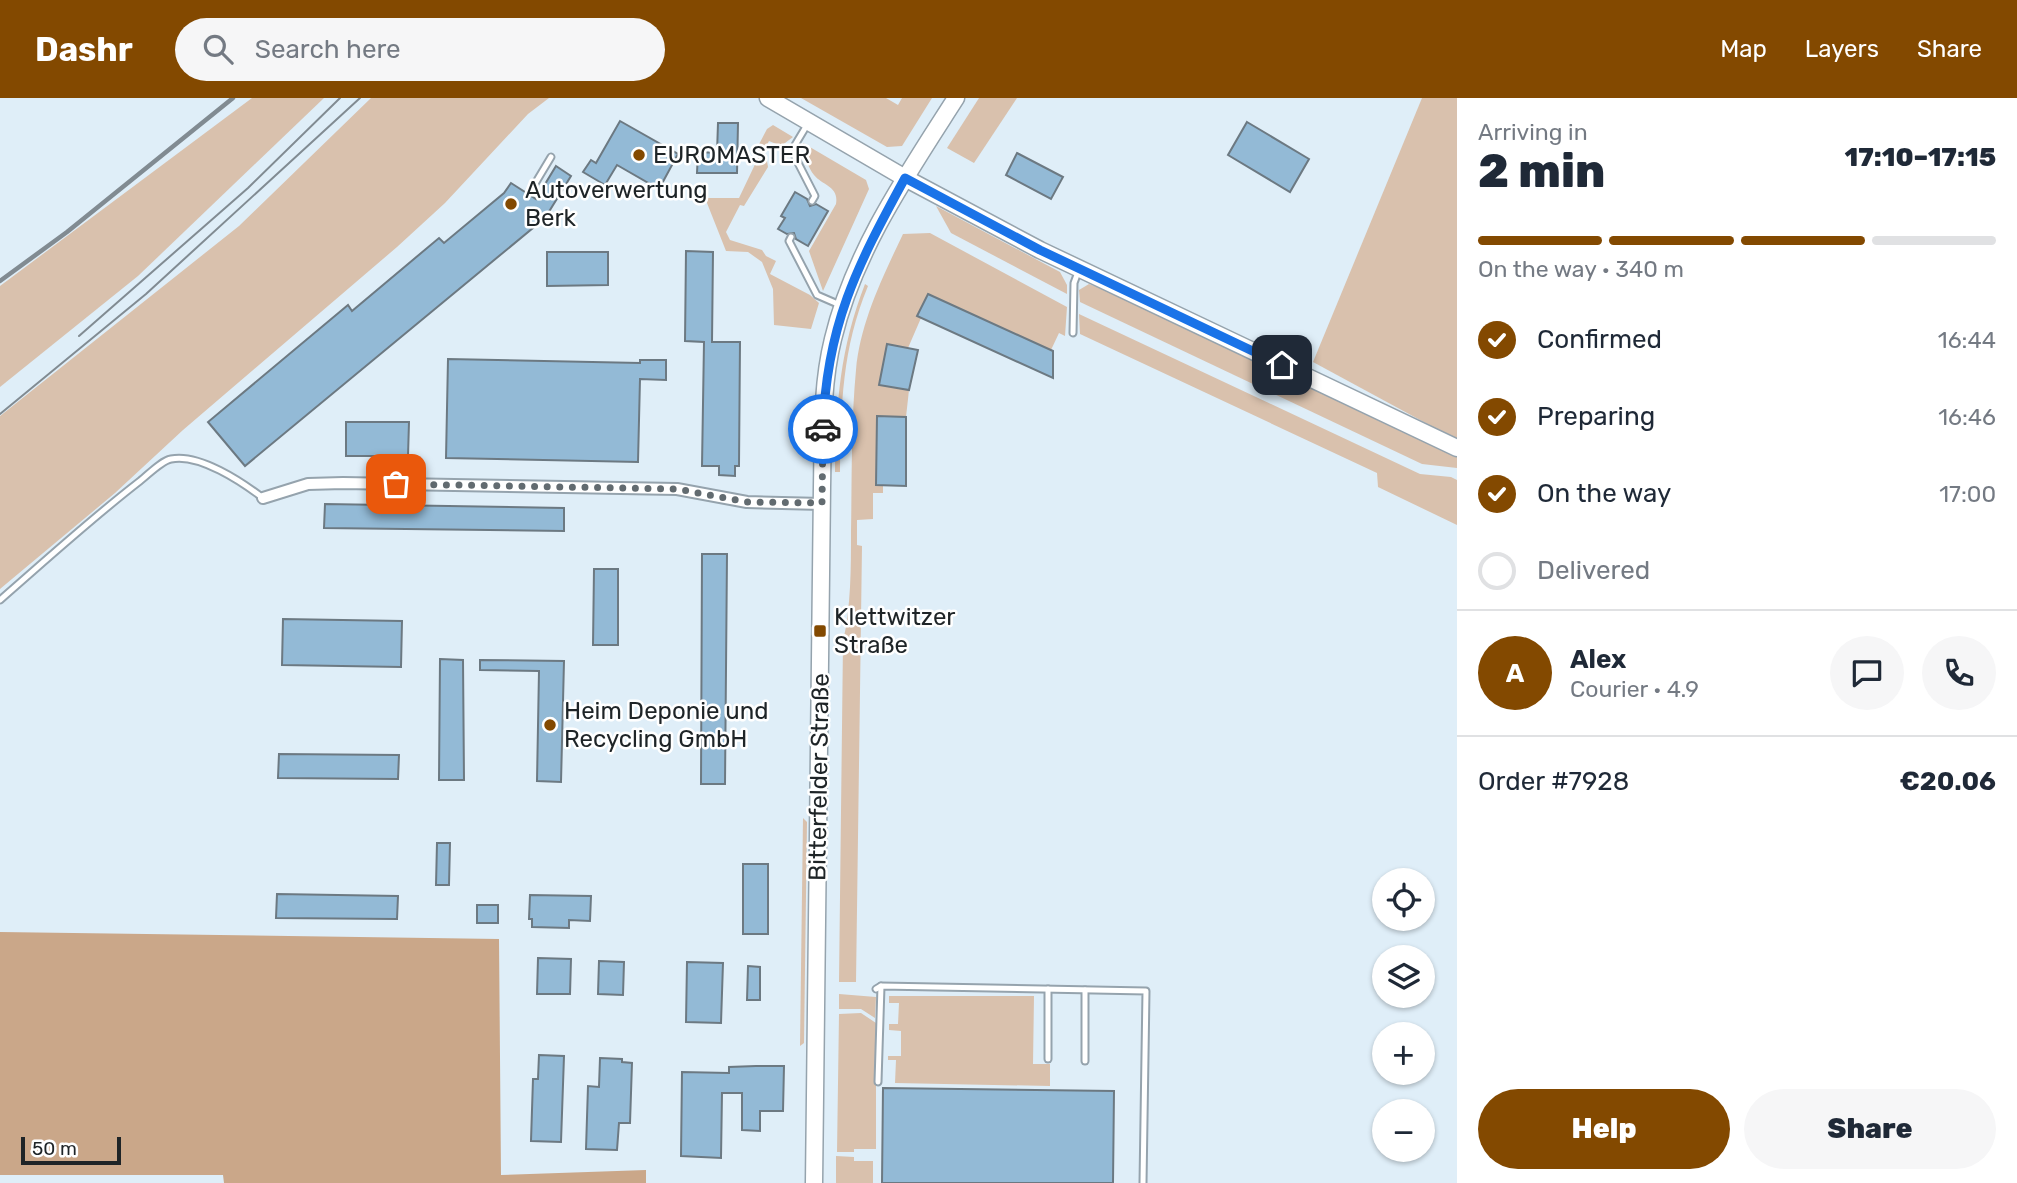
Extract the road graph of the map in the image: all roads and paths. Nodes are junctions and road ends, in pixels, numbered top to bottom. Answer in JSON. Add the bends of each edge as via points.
{"nodes":[{"id":1,"x":956,"y":98,"type":"edge"},
{"id":2,"x":772,"y":99,"type":"edge"},
{"id":3,"x":808,"y":122,"type":"junction"},
{"id":4,"x":551,"y":157,"type":"dead end"},
{"id":5,"x":905,"y":178,"type":"junction"},
{"id":6,"x":533,"y":187,"type":"dead end"},
{"id":7,"x":812,"y":201,"type":"dead end"},
{"id":8,"x":791,"y":237,"type":"dead end"},
{"id":9,"x":1079,"y":269,"type":"junction"},
{"id":10,"x":843,"y":306,"type":"junction"},
{"id":11,"x":1073,"y":333,"type":"dead end"},
{"id":12,"x":1457,"y":448,"type":"edge"},
{"id":13,"x":263,"y":498,"type":"joint"},
{"id":14,"x":822,"y":503,"type":"junction"},
{"id":15,"x":0,"y":600,"type":"edge"},
{"id":16,"x":1048,"y":989,"type":"junction"},
{"id":17,"x":1085,"y":990,"type":"junction"},
{"id":18,"x":1048,"y":1059,"type":"dead end"},
{"id":19,"x":1085,"y":1061,"type":"dead end"},
{"id":20,"x":878,"y":1082,"type":"dead end"},
{"id":21,"x":814,"y":1183,"type":"edge"},
{"id":22,"x":1143,"y":1183,"type":"edge"}],
"edges":[{"from":1,"to":5,"type":"main road","name":"Bitterfelder Straße"},
{"from":2,"to":3,"type":"main road"},
{"from":3,"to":5,"type":"main road"},
{"from":3,"to":7,"type":"lane","via":[[795,145],[795,157],[815,196]]},
{"from":4,"to":6,"type":"lane"},
{"from":5,"to":9,"type":"main road"},
{"from":5,"to":10,"type":"main road","name":"Bitterfelder Straße"},
{"from":8,"to":10,"type":"lane","via":[[817,295]]},
{"from":9,"to":11,"type":"lane","via":[[1074,283]]},
{"from":9,"to":12,"type":"main road"},
{"from":10,"to":14,"type":"main road","name":"Bitterfelder Straße","via":[[827,377]]},
{"from":13,"to":14,"type":"street","via":[[301,485],[325,483],[677,489],[747,502]]},
{"from":13,"to":15,"type":"lane","via":[[240,480],[215,469],[186,458],[168,459]]},
{"from":14,"to":21,"type":"main road","name":"Bitterfelder Straße"},
{"from":16,"to":17,"type":"lane"},
{"from":16,"to":18,"type":"lane"},
{"from":16,"to":20,"type":"lane","via":[[878,987]]},
{"from":17,"to":19,"type":"lane"},
{"from":17,"to":22,"type":"lane","via":[[1146,991]]}]}
